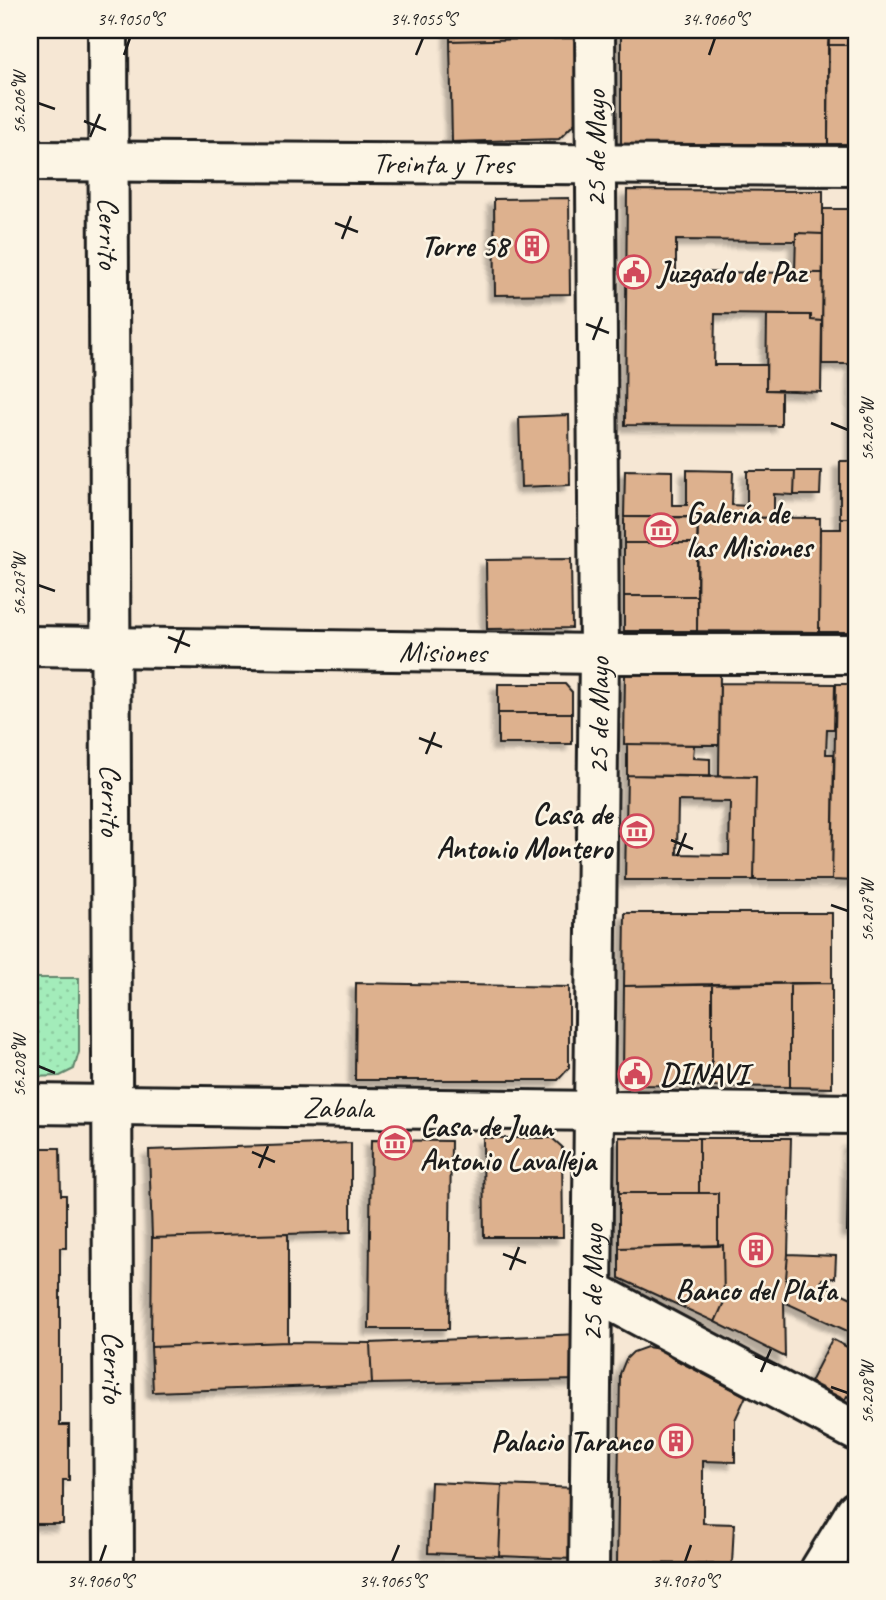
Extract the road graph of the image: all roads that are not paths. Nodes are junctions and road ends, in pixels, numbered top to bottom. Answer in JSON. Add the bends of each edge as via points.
{"nodes":[{"id":1,"x":108,"y":30,"type":"edge"},
{"id":2,"x":595,"y":30,"type":"edge"},
{"id":3,"x":30,"y":161,"type":"edge"},
{"id":4,"x":108,"y":162,"type":"junction"},
{"id":5,"x":594,"y":163,"type":"junction"},
{"id":6,"x":856,"y":166,"type":"edge"},
{"id":7,"x":30,"y":646,"type":"edge"},
{"id":8,"x":110,"y":648,"type":"junction"},
{"id":9,"x":599,"y":654,"type":"junction"},
{"id":10,"x":856,"y":654,"type":"edge"},
{"id":11,"x":112,"y":1103,"type":"junction"},
{"id":12,"x":30,"y":1104,"type":"edge"},
{"id":13,"x":593,"y":1110,"type":"junction"},
{"id":14,"x":856,"y":1114,"type":"edge"},
{"id":15,"x":593,"y":1291,"type":"junction"},
{"id":16,"x":856,"y":1431,"type":"edge"},
{"id":17,"x":856,"y":1511,"type":"edge"},
{"id":18,"x":114,"y":1570,"type":"edge"},
{"id":19,"x":589,"y":1570,"type":"edge"},
{"id":20,"x":820,"y":1570,"type":"edge"}],
"edges":[{"from":1,"to":4,"type":"street","name":"Cerrito"},
{"from":2,"to":5,"type":"street","name":"25 de Mayo"},
{"from":3,"to":4,"type":"street","name":"Treinta y Tres"},
{"from":4,"to":5,"type":"street","name":"Treinta y Tres"},
{"from":4,"to":8,"type":"street","name":"Cerrito"},
{"from":5,"to":6,"type":"street","name":"Treinta y Tres"},
{"from":5,"to":9,"type":"street","name":"25 de Mayo"},
{"from":7,"to":8,"type":"street","name":"Misiones"},
{"from":8,"to":9,"type":"street","name":"Misiones"},
{"from":8,"to":11,"type":"street","name":"Cerrito"},
{"from":9,"to":10,"type":"street","name":"Misiones"},
{"from":9,"to":13,"type":"street","name":"25 de Mayo"},
{"from":11,"to":12,"type":"street","name":"Zabala"},
{"from":11,"to":13,"type":"street","name":"Zabala"},
{"from":11,"to":18,"type":"street","name":"Cerrito"},
{"from":13,"to":14,"type":"street","name":"Zabala"},
{"from":13,"to":15,"type":"street","name":"25 de Mayo"},
{"from":15,"to":16,"type":"street"},
{"from":15,"to":19,"type":"street","name":"25 de Mayo"},
{"from":17,"to":20,"type":"street"}]}
